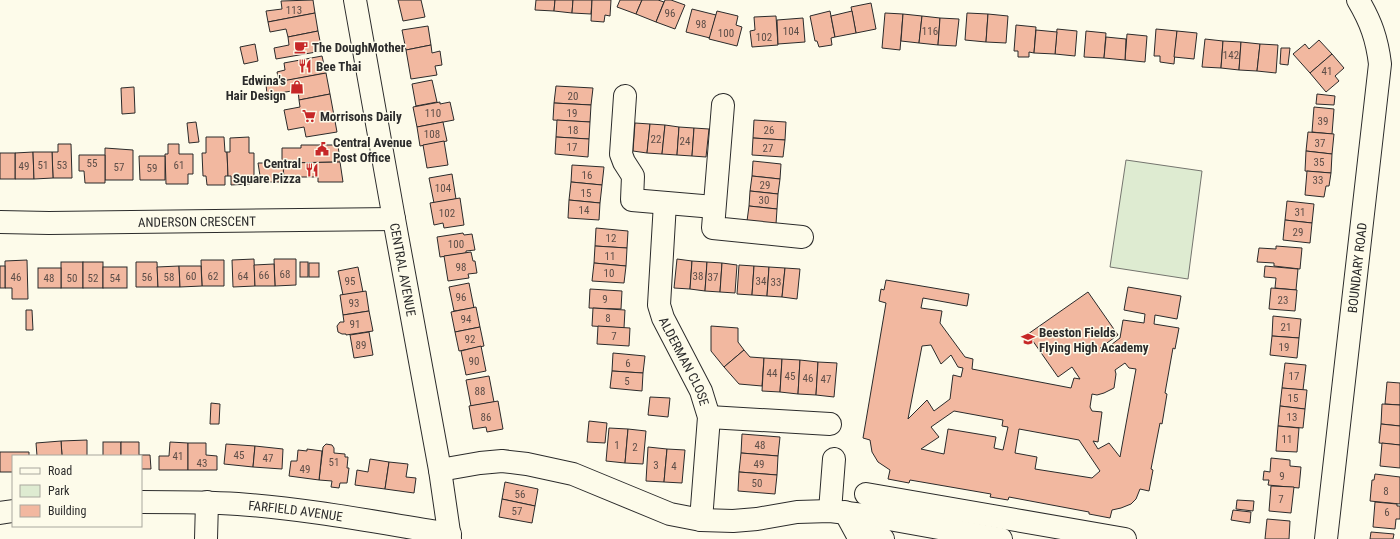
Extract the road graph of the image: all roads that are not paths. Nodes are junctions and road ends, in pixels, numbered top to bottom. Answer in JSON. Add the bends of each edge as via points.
{"nodes":[{"id":1,"x":355,"y":0,"type":"edge"},
{"id":2,"x":1358,"y":0,"type":"edge"},
{"id":3,"x":625,"y":96,"type":"dead end"},
{"id":4,"x":724,"y":105,"type":"dead end"},
{"id":5,"x":665,"y":203,"type":"junction"},
{"id":6,"x":714,"y":207,"type":"junction"},
{"id":7,"x":394,"y":219,"type":"junction"},
{"id":8,"x":0,"y":222,"type":"edge"},
{"id":9,"x":802,"y":237,"type":"dead end"},
{"id":10,"x":709,"y":417,"type":"junction"},
{"id":11,"x":830,"y":424,"type":"dead end"},
{"id":12,"x":834,"y":459,"type":"dead end"},
{"id":13,"x":440,"y":470,"type":"junction"},
{"id":14,"x":866,"y":494,"type":"dead end"},
{"id":15,"x":142,"y":502,"type":"edge"},
{"id":16,"x":207,"y":502,"type":"junction"},
{"id":17,"x":12,"y":511,"type":"edge"},
{"id":18,"x":837,"y":512,"type":"junction"},
{"id":19,"x":0,"y":513,"type":"edge"},
{"id":20,"x":701,"y":520,"type":"junction"},
{"id":21,"x":450,"y":537,"type":"edge"},
{"id":22,"x":206,"y":539,"type":"edge"},
{"id":23,"x":883,"y":539,"type":"edge"},
{"id":24,"x":1001,"y":539,"type":"edge"},
{"id":25,"x":1125,"y":539,"type":"edge"},
{"id":26,"x":1326,"y":539,"type":"edge"}],
"edges":[{"from":1,"to":7,"type":"street","name":"CENTRAL AVENUE"},
{"from":2,"to":26,"type":"street","name":"BOUNDARY ROAD","via":[[1373,28],[1380,64]]},
{"from":3,"to":5,"type":"street","via":[[621,154],[633,176],[632,200]]},
{"from":4,"to":6,"type":"street"},
{"from":5,"to":6,"type":"street"},
{"from":5,"to":10,"type":"street","name":"ALDERMAN CLOSE","via":[[660,304],[663,318],[701,390]]},
{"from":6,"to":9,"type":"street","via":[[714,228]]},
{"from":7,"to":8,"type":"street","name":"ANDERSON CRESCENT"},
{"from":7,"to":13,"type":"street","name":"CENTRAL AVENUE"},
{"from":10,"to":11,"type":"street"},
{"from":10,"to":20,"type":"street","name":"ALDERMAN CLOSE"},
{"from":12,"to":18,"type":"street"},
{"from":13,"to":20,"type":"street","via":[[502,461],[527,464],[573,474],[670,514]]},
{"from":13,"to":21,"type":"street","name":"CENTRAL AVENUE"},
{"from":14,"to":25,"type":"street"},
{"from":15,"to":16,"type":"street","name":"FARFIELD AVENUE"},
{"from":16,"to":21,"type":"street","name":"FARFIELD AVENUE","via":[[336,516]]},
{"from":16,"to":22,"type":"street"},
{"from":17,"to":19,"type":"street"},
{"from":18,"to":20,"type":"street","via":[[797,512],[733,521]]},
{"from":18,"to":23,"type":"street","via":[[857,534]]},
{"from":18,"to":24,"type":"street"}]}
